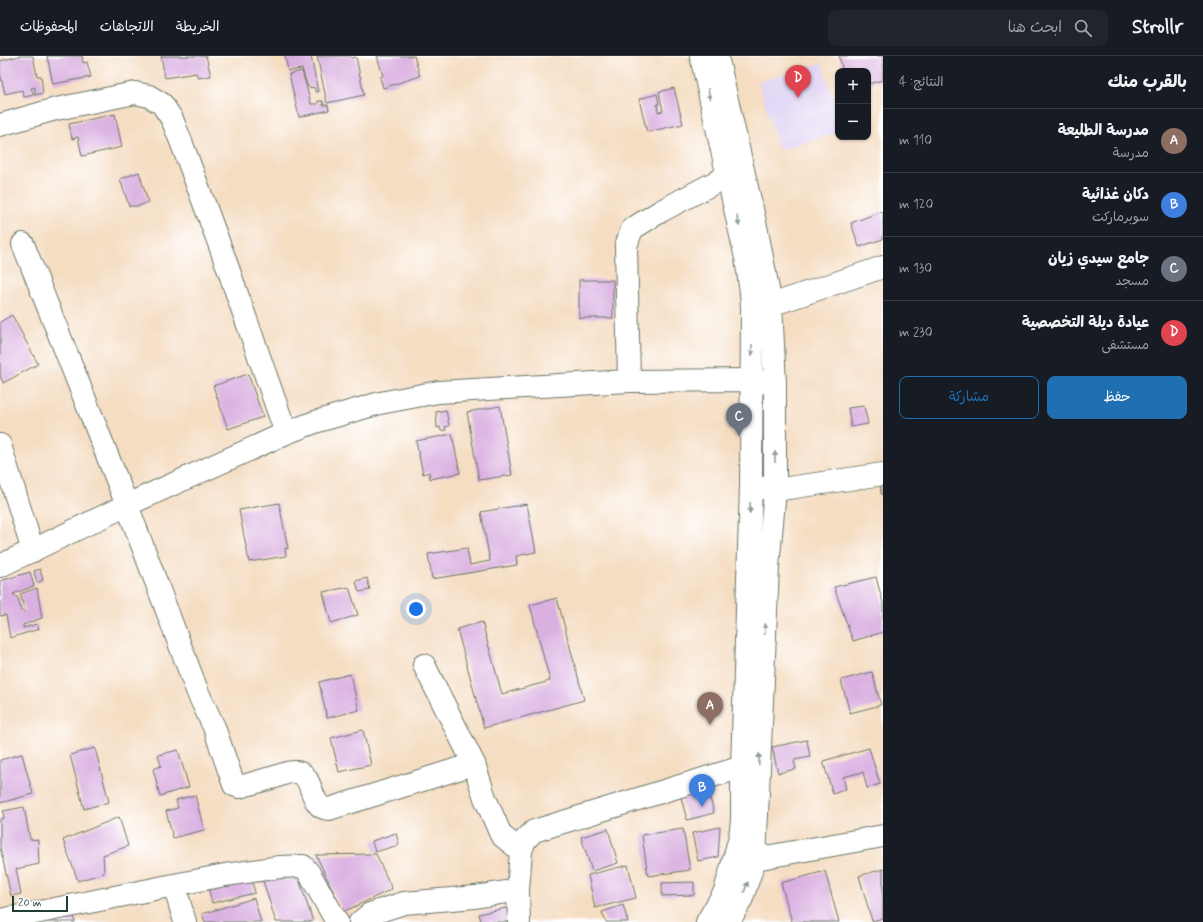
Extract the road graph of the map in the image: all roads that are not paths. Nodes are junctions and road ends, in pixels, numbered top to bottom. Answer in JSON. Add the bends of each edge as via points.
{"nodes":[{"id":1,"x":701,"y":56,"type":"edge"},
{"id":2,"x":717,"y":56,"type":"edge"},
{"id":3,"x":0,"y":125,"type":"edge"},
{"id":4,"x":727,"y":176,"type":"junction"},
{"id":5,"x":23,"y":244,"type":"dead end"},
{"id":6,"x":883,"y":267,"type":"edge"},
{"id":7,"x":762,"y":306,"type":"junction"},
{"id":8,"x":751,"y":380,"type":"junction"},
{"id":9,"x":629,"y":381,"type":"junction"},
{"id":10,"x":775,"y":384,"type":"junction"},
{"id":11,"x":286,"y":433,"type":"junction"},
{"id":12,"x":0,"y":444,"type":"edge"},
{"id":13,"x":883,"y":474,"type":"edge"},
{"id":14,"x":751,"y":486,"type":"junction"},
{"id":15,"x":775,"y":490,"type":"junction"},
{"id":16,"x":127,"y":505,"type":"junction"},
{"id":17,"x":33,"y":551,"type":"junction"},
{"id":18,"x":0,"y":566,"type":"edge"},
{"id":19,"x":424,"y":664,"type":"dead end"},
{"id":20,"x":474,"y":764,"type":"junction"},
{"id":21,"x":742,"y":767,"type":"junction"},
{"id":22,"x":883,"y":836,"type":"edge"},
{"id":23,"x":521,"y":851,"type":"junction"},
{"id":24,"x":746,"y":857,"type":"junction"},
{"id":25,"x":174,"y":885,"type":"junction"},
{"id":26,"x":518,"y":890,"type":"junction"},
{"id":27,"x":0,"y":920,"type":"edge"},
{"id":28,"x":185,"y":922,"type":"edge"},
{"id":29,"x":337,"y":922,"type":"edge"},
{"id":30,"x":360,"y":922,"type":"edge"},
{"id":31,"x":520,"y":922,"type":"edge"},
{"id":32,"x":707,"y":922,"type":"edge"},
{"id":33,"x":729,"y":922,"type":"edge"}],
"edges":[{"from":1,"to":4,"type":"street","one_way":true},
{"from":2,"to":7,"type":"street","via":[[757,231]]},
{"from":3,"to":11,"type":"street","via":[[56,109],[135,93],[149,96],[162,104],[172,120],[224,256]]},
{"from":4,"to":7,"type":"street","one_way":true,"via":[[746,258]]},
{"from":4,"to":9,"type":"street","via":[[661,210],[632,229],[626,246]]},
{"from":5,"to":16,"type":"street"},
{"from":6,"to":7,"type":"street"},
{"from":7,"to":8,"type":"street","one_way":true},
{"from":7,"to":10,"type":"street"},
{"from":8,"to":9,"type":"street"},
{"from":8,"to":10,"type":"street"},
{"from":8,"to":14,"type":"street"},
{"from":9,"to":11,"type":"street","via":[[438,392],[380,403]]},
{"from":15,"to":10,"type":"street","one_way":true},
{"from":11,"to":16,"type":"street"},
{"from":12,"to":17,"type":"street"},
{"from":13,"to":15,"type":"street"},
{"from":14,"to":15,"type":"street"},
{"from":14,"to":21,"type":"street","one_way":true},
{"from":24,"to":15,"type":"street","one_way":true},
{"from":16,"to":17,"type":"street"},
{"from":16,"to":20,"type":"street","via":[[198,693],[214,727],[234,785],[245,785],[298,772],[306,778],[319,806],[329,809]]},
{"from":17,"to":18,"type":"street"},
{"from":19,"to":20,"type":"street"},
{"from":20,"to":23,"type":"street","via":[[501,835]]},
{"from":21,"to":23,"type":"street","via":[[534,831],[525,840]]},
{"from":21,"to":24,"type":"street","via":[[740,837]]},
{"from":22,"to":24,"type":"street"},
{"from":23,"to":26,"type":"street"},
{"from":24,"to":32,"type":"street"},
{"from":33,"to":24,"type":"street","one_way":true,"via":[[742,898]]},
{"from":25,"to":27,"type":"street"},
{"from":25,"to":28,"type":"street"},
{"from":25,"to":29,"type":"street","via":[[225,875],[303,866]]},
{"from":26,"to":30,"type":"street","via":[[475,897],[404,903],[370,914]]},
{"from":26,"to":31,"type":"street"}]}
